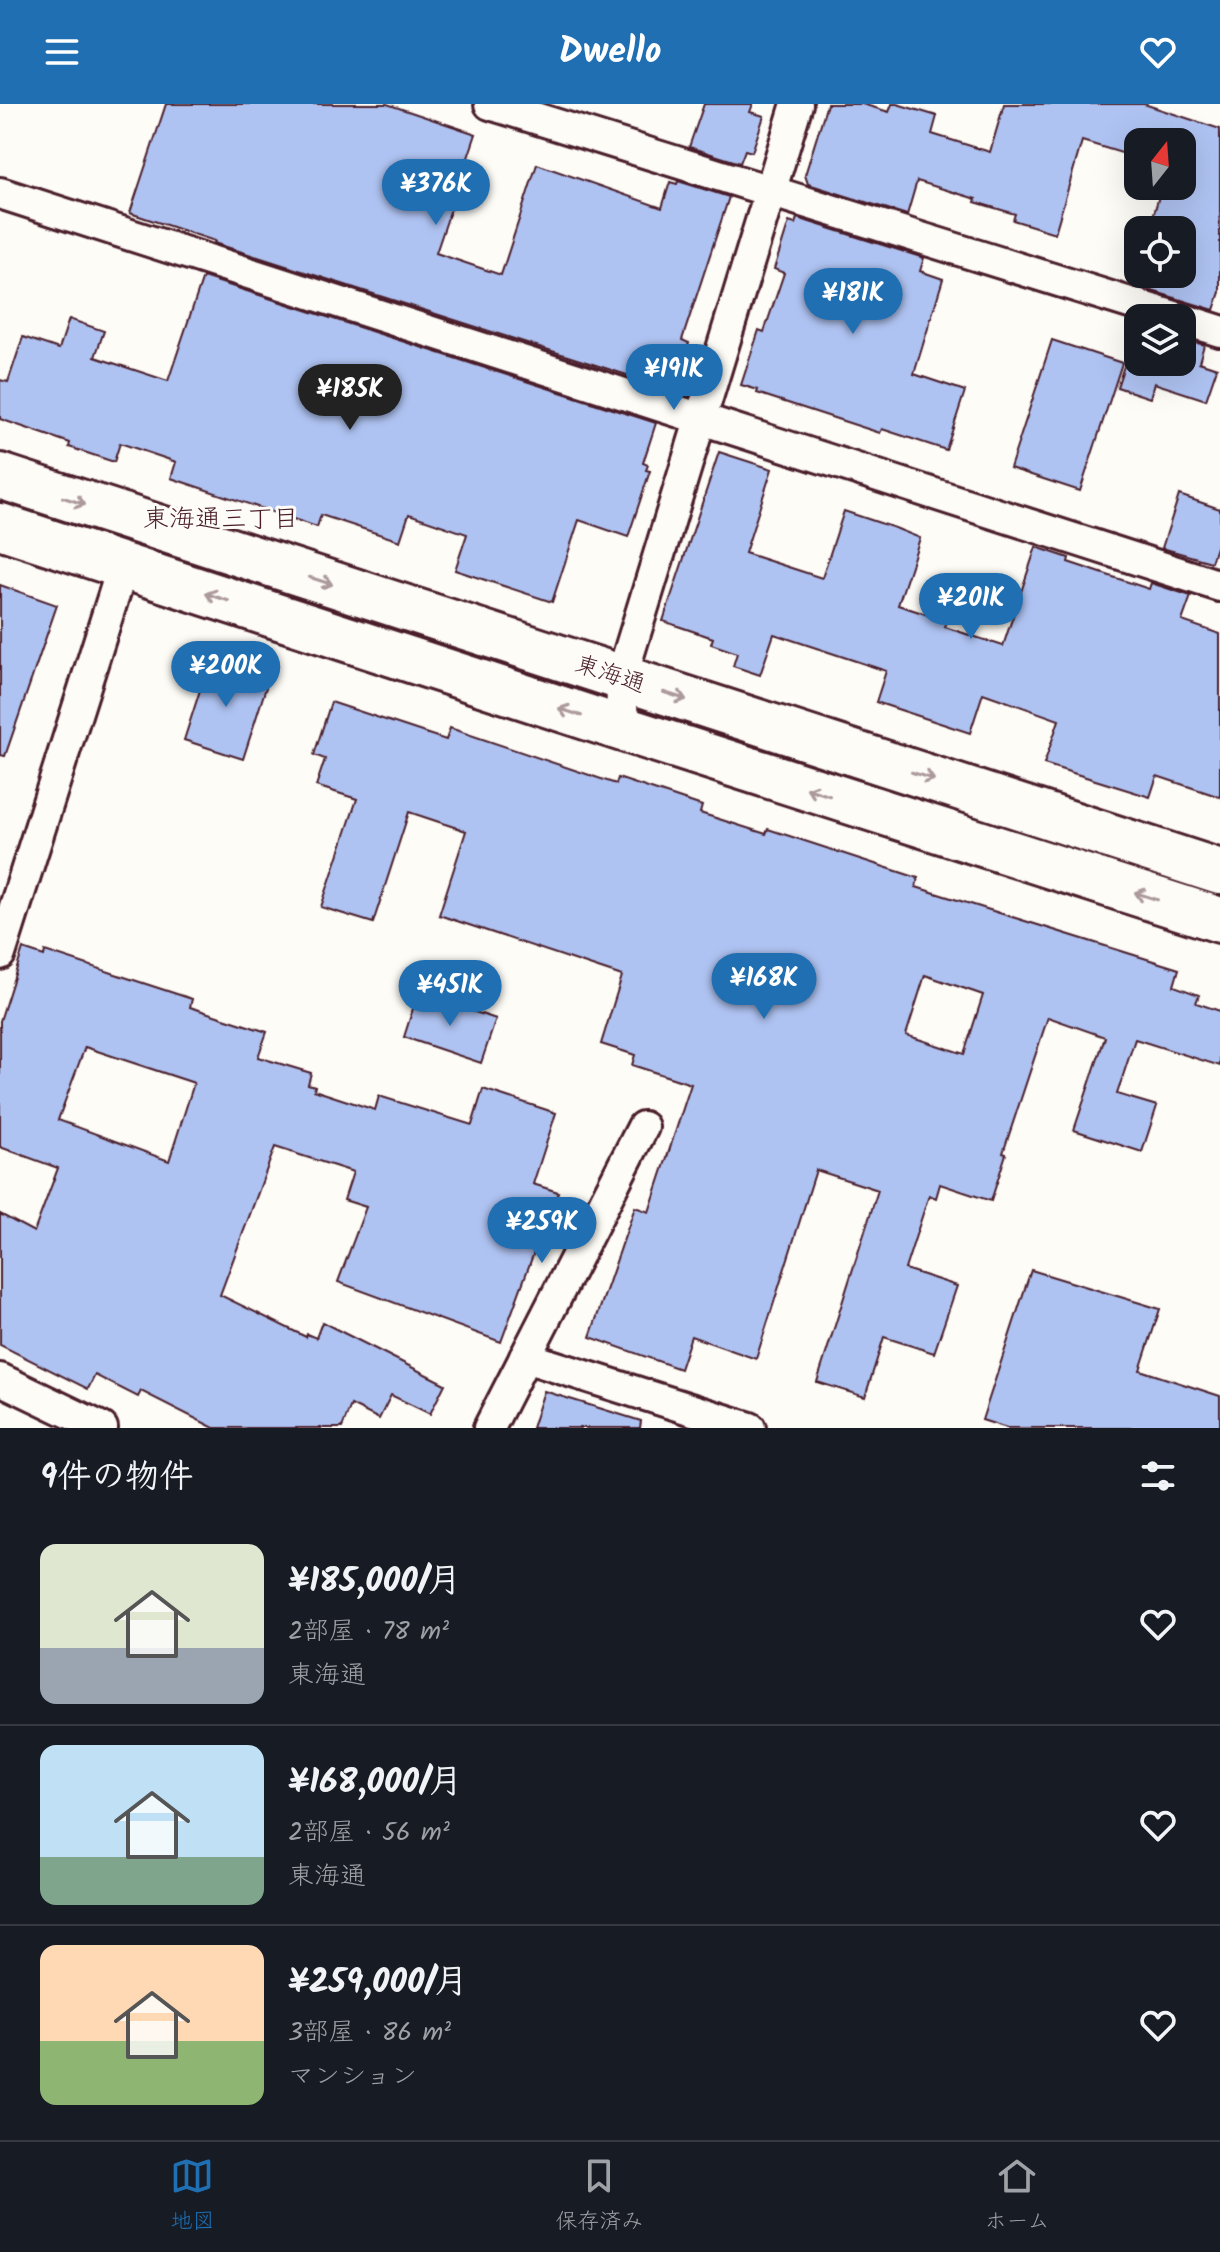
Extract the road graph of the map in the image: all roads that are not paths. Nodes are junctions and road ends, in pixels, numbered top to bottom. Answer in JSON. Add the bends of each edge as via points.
{"nodes":[{"id":1,"x":490,"y":104,"type":"edge"},
{"id":2,"x":797,"y":104,"type":"edge"},
{"id":3,"x":770,"y":192,"type":"junction"},
{"id":4,"x":0,"y":193,"type":"edge"},
{"id":5,"x":1132,"y":304,"type":"edge"},
{"id":6,"x":1196,"y":324,"type":"edge"},
{"id":7,"x":1220,"y":331,"type":"edge"},
{"id":8,"x":701,"y":418,"type":"junction"},
{"id":9,"x":0,"y":476,"type":"edge"},
{"id":10,"x":0,"y":526,"type":"edge"},
{"id":11,"x":123,"y":566,"type":"junction"},
{"id":12,"x":1220,"y":586,"type":"edge"},
{"id":13,"x":621,"y":679,"type":"junction"},
{"id":14,"x":623,"y":729,"type":"junction"},
{"id":15,"x":1220,"y":872,"type":"edge"},
{"id":16,"x":1220,"y":920,"type":"edge"},
{"id":17,"x":3,"y":937,"type":"edge"},
{"id":18,"x":643,"y":1127,"type":"dead end"},
{"id":19,"x":525,"y":1357,"type":"junction"},
{"id":20,"x":0,"y":1379,"type":"edge"},
{"id":21,"x":102,"y":1428,"type":"edge"},
{"id":22,"x":489,"y":1428,"type":"edge"},
{"id":23,"x":750,"y":1428,"type":"edge"}],
"edges":[{"from":1,"to":3,"type":"street"},
{"from":2,"to":3,"type":"street"},
{"from":3,"to":5,"type":"street"},
{"from":3,"to":8,"type":"street"},
{"from":4,"to":8,"type":"street"},
{"from":6,"to":7,"type":"street"},
{"from":8,"to":12,"type":"street"},
{"from":8,"to":13,"type":"street"},
{"from":9,"to":13,"type":"main road","name":"東海通","one_way":true},
{"from":10,"to":11,"type":"main road","name":"東海通"},
{"from":14,"to":11,"type":"main road","name":"東海通","one_way":true},
{"from":11,"to":17,"type":"street"},
{"from":13,"to":14,"type":"street"},
{"from":13,"to":15,"type":"main road","name":"東海通","one_way":true},
{"from":16,"to":14,"type":"main road","name":"東海通","one_way":true},
{"from":18,"to":19,"type":"street"},
{"from":19,"to":22,"type":"street"},
{"from":19,"to":23,"type":"street"},
{"from":20,"to":21,"type":"street"}]}
